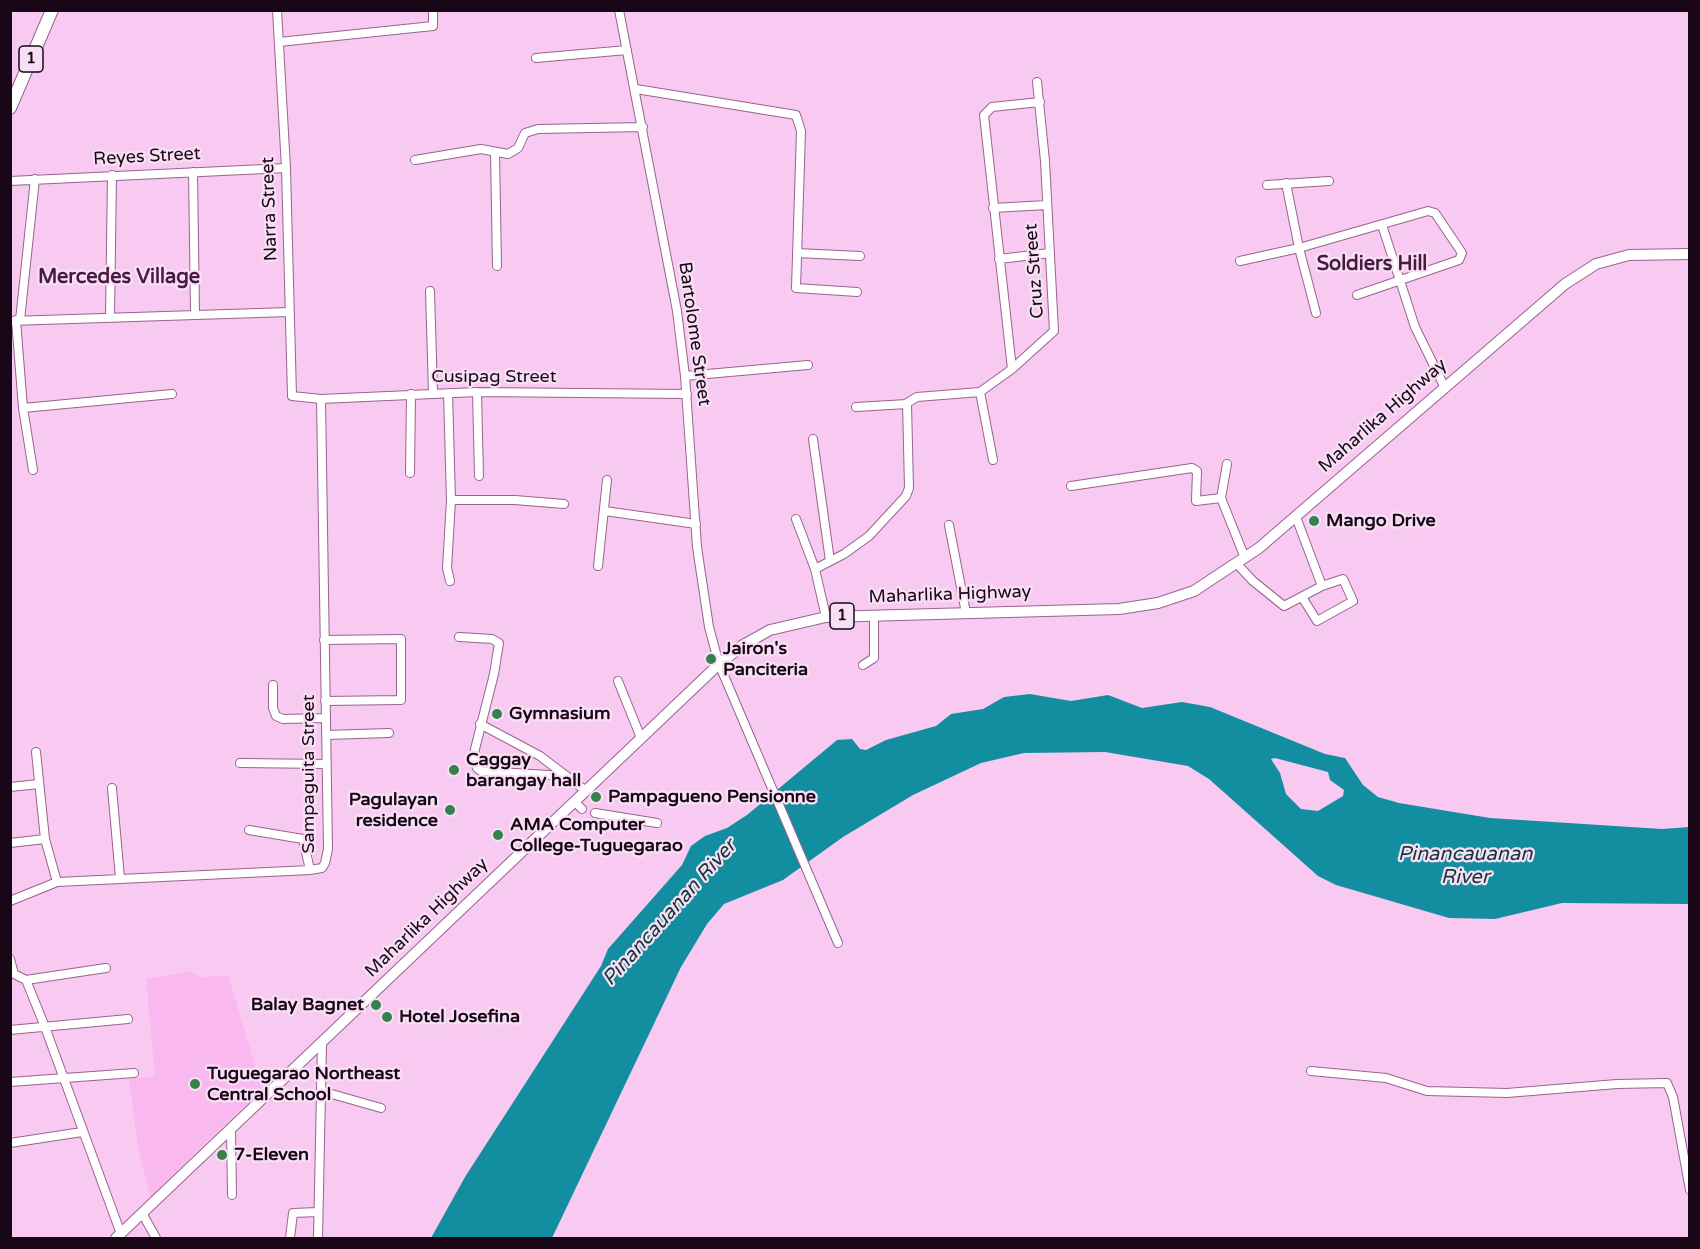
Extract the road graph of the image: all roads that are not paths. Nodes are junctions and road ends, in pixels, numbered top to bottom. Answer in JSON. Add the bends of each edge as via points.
{"nodes":[{"id":1,"x":52,"y":10,"type":"edge"},
{"id":2,"x":277,"y":10,"type":"edge"},
{"id":3,"x":433,"y":10,"type":"edge"},
{"id":4,"x":620,"y":10,"type":"edge"},
{"id":5,"x":279,"y":42,"type":"junction"},
{"id":6,"x":627,"y":50,"type":"junction"},
{"id":7,"x":536,"y":58,"type":"dead end"},
{"id":8,"x":1037,"y":82,"type":"dead end"},
{"id":9,"x":636,"y":89,"type":"junction"},
{"id":10,"x":1040,"y":102,"type":"junction"},
{"id":11,"x":10,"y":108,"type":"edge"},
{"id":12,"x":643,"y":127,"type":"junction"},
{"id":13,"x":495,"y":152,"type":"junction"},
{"id":14,"x":415,"y":160,"type":"dead end"},
{"id":15,"x":286,"y":168,"type":"junction"},
{"id":16,"x":193,"y":172,"type":"junction"},
{"id":17,"x":112,"y":175,"type":"junction"},
{"id":18,"x":35,"y":179,"type":"junction"},
{"id":19,"x":10,"y":180,"type":"edge"},
{"id":20,"x":1329,"y":181,"type":"dead end"},
{"id":21,"x":1286,"y":183,"type":"junction"},
{"id":22,"x":1267,"y":185,"type":"dead end"},
{"id":23,"x":1047,"y":205,"type":"junction"},
{"id":24,"x":993,"y":208,"type":"junction"},
{"id":25,"x":1382,"y":225,"type":"junction"},
{"id":26,"x":1299,"y":248,"type":"junction"},
{"id":27,"x":797,"y":253,"type":"junction"},
{"id":28,"x":1050,"y":253,"type":"junction"},
{"id":29,"x":1689,"y":254,"type":"edge"},
{"id":30,"x":860,"y":256,"type":"dead end"},
{"id":31,"x":999,"y":259,"type":"junction"},
{"id":32,"x":1240,"y":261,"type":"dead end"},
{"id":33,"x":497,"y":266,"type":"dead end"},
{"id":34,"x":1400,"y":282,"type":"junction"},
{"id":35,"x":430,"y":291,"type":"dead end"},
{"id":36,"x":856,"y":292,"type":"dead end"},
{"id":37,"x":1357,"y":295,"type":"dead end"},
{"id":38,"x":289,"y":312,"type":"junction"},
{"id":39,"x":195,"y":313,"type":"junction"},
{"id":40,"x":1316,"y":313,"type":"dead end"},
{"id":41,"x":110,"y":317,"type":"junction"},
{"id":42,"x":15,"y":320,"type":"edge"},
{"id":43,"x":808,"y":365,"type":"dead end"},
{"id":44,"x":1012,"y":369,"type":"junction"},
{"id":45,"x":686,"y":376,"type":"junction"},
{"id":46,"x":1444,"y":386,"type":"junction"},
{"id":47,"x":477,"y":392,"type":"junction"},
{"id":48,"x":980,"y":392,"type":"junction"},
{"id":49,"x":433,"y":393,"type":"junction"},
{"id":50,"x":448,"y":393,"type":"junction"},
{"id":51,"x":172,"y":394,"type":"dead end"},
{"id":52,"x":411,"y":394,"type":"junction"},
{"id":53,"x":687,"y":394,"type":"junction"},
{"id":54,"x":301,"y":399,"type":"joint"},
{"id":55,"x":321,"y":399,"type":"junction"},
{"id":56,"x":907,"y":404,"type":"junction"},
{"id":57,"x":856,"y":407,"type":"dead end"},
{"id":58,"x":23,"y":408,"type":"junction"},
{"id":59,"x":813,"y":439,"type":"dead end"},
{"id":60,"x":993,"y":460,"type":"dead end"},
{"id":61,"x":1227,"y":464,"type":"dead end"},
{"id":62,"x":33,"y":470,"type":"dead end"},
{"id":63,"x":410,"y":473,"type":"dead end"},
{"id":64,"x":480,"y":476,"type":"dead end"},
{"id":65,"x":607,"y":480,"type":"dead end"},
{"id":66,"x":1071,"y":486,"type":"dead end"},
{"id":67,"x":1221,"y":498,"type":"junction"},
{"id":68,"x":451,"y":500,"type":"junction"},
{"id":69,"x":564,"y":504,"type":"dead end"},
{"id":70,"x":605,"y":511,"type":"junction"},
{"id":71,"x":1296,"y":517,"type":"junction"},
{"id":72,"x":796,"y":519,"type":"dead end"},
{"id":73,"x":696,"y":524,"type":"junction"},
{"id":74,"x":949,"y":525,"type":"dead end"},
{"id":75,"x":830,"y":561,"type":"junction"},
{"id":76,"x":1241,"y":561,"type":"junction"},
{"id":77,"x":598,"y":566,"type":"dead end"},
{"id":78,"x":815,"y":569,"type":"junction"},
{"id":79,"x":450,"y":581,"type":"dead end"},
{"id":80,"x":1322,"y":586,"type":"junction"},
{"id":81,"x":1302,"y":597,"type":"junction"},
{"id":82,"x":966,"y":612,"type":"junction"},
{"id":83,"x":874,"y":615,"type":"junction"},
{"id":84,"x":826,"y":617,"type":"junction"},
{"id":85,"x":459,"y":637,"type":"dead end"},
{"id":86,"x":324,"y":640,"type":"junction"},
{"id":87,"x":718,"y":664,"type":"junction"},
{"id":88,"x":863,"y":665,"type":"dead end"},
{"id":89,"x":618,"y":681,"type":"dead end"},
{"id":90,"x":273,"y":685,"type":"dead end"},
{"id":91,"x":325,"y":701,"type":"junction"},
{"id":92,"x":326,"y":718,"type":"junction"},
{"id":93,"x":480,"y":724,"type":"junction"},
{"id":94,"x":389,"y":733,"type":"dead end"},
{"id":95,"x":326,"y":735,"type":"junction"},
{"id":96,"x":641,"y":738,"type":"junction"},
{"id":97,"x":36,"y":752,"type":"dead end"},
{"id":98,"x":240,"y":763,"type":"dead end"},
{"id":99,"x":326,"y":764,"type":"junction"},
{"id":100,"x":565,"y":776,"type":"junction"},
{"id":101,"x":39,"y":784,"type":"junction"},
{"id":102,"x":10,"y":788,"type":"edge"},
{"id":103,"x":112,"y":788,"type":"dead end"},
{"id":104,"x":586,"y":790,"type":"junction"},
{"id":105,"x":595,"y":813,"type":"dead end"},
{"id":106,"x":657,"y":823,"type":"dead end"},
{"id":107,"x":249,"y":830,"type":"dead end"},
{"id":108,"x":45,"y":840,"type":"junction"},
{"id":109,"x":10,"y":843,"type":"edge"},
{"id":110,"x":310,"y":870,"type":"junction"},
{"id":111,"x":120,"y":878,"type":"junction"},
{"id":112,"x":57,"y":882,"type":"junction"},
{"id":113,"x":10,"y":901,"type":"edge"},
{"id":114,"x":838,"y":943,"type":"dead end"},
{"id":115,"x":10,"y":958,"type":"edge"},
{"id":116,"x":106,"y":968,"type":"dead end"},
{"id":117,"x":12,"y":974,"type":"edge"},
{"id":118,"x":26,"y":980,"type":"junction"},
{"id":119,"x":129,"y":1019,"type":"dead end"},
{"id":120,"x":45,"y":1027,"type":"junction"},
{"id":121,"x":10,"y":1030,"type":"edge"},
{"id":122,"x":322,"y":1043,"type":"junction"},
{"id":123,"x":1311,"y":1071,"type":"dead end"},
{"id":124,"x":134,"y":1073,"type":"dead end"},
{"id":125,"x":66,"y":1078,"type":"junction"},
{"id":126,"x":10,"y":1082,"type":"edge"},
{"id":127,"x":321,"y":1091,"type":"junction"},
{"id":128,"x":381,"y":1108,"type":"dead end"},
{"id":129,"x":231,"y":1130,"type":"junction"},
{"id":130,"x":82,"y":1132,"type":"junction"},
{"id":131,"x":10,"y":1143,"type":"edge"},
{"id":132,"x":1689,"y":1190,"type":"edge"},
{"id":133,"x":232,"y":1196,"type":"dead end"},
{"id":134,"x":318,"y":1212,"type":"junction"},
{"id":135,"x":142,"y":1213,"type":"junction"},
{"id":136,"x":119,"y":1236,"type":"edge"},
{"id":137,"x":156,"y":1239,"type":"edge"},
{"id":138,"x":290,"y":1239,"type":"edge"},
{"id":139,"x":318,"y":1239,"type":"edge"}],
"edges":[{"from":1,"to":11,"type":"highway","number":"1"},
{"from":2,"to":5,"type":"street","name":"Narra Street"},
{"from":3,"to":5,"type":"street","via":[[433,26]]},
{"from":4,"to":6,"type":"street","name":"Bartolome Street"},
{"from":5,"to":15,"type":"street","name":"Narra Street"},
{"from":6,"to":7,"type":"street"},
{"from":6,"to":9,"type":"street","name":"Bartolome Street"},
{"from":8,"to":10,"type":"street","name":"Cruz Street"},
{"from":9,"to":12,"type":"street","name":"Bartolome Street"},
{"from":9,"to":27,"type":"street","via":[[796,115],[801,131]]},
{"from":10,"to":23,"type":"street","name":"Cruz Street"},
{"from":10,"to":24,"type":"street","via":[[985,111]]},
{"from":12,"to":13,"type":"street","via":[[530,131],[522,135],[516,151]]},
{"from":12,"to":45,"type":"street","name":"Bartolome Street"},
{"from":13,"to":14,"type":"street","via":[[481,148]]},
{"from":13,"to":33,"type":"street"},
{"from":15,"to":16,"type":"street","name":"Reyes Street"},
{"from":15,"to":38,"type":"street","name":"Narra Street"},
{"from":16,"to":17,"type":"street","name":"Reyes Street"},
{"from":16,"to":39,"type":"street"},
{"from":17,"to":18,"type":"street","name":"Reyes Street"},
{"from":17,"to":41,"type":"street"},
{"from":18,"to":19,"type":"street","name":"Reyes Street"},
{"from":18,"to":42,"type":"street"},
{"from":20,"to":21,"type":"street"},
{"from":21,"to":22,"type":"street"},
{"from":21,"to":26,"type":"street"},
{"from":23,"to":24,"type":"street"},
{"from":23,"to":28,"type":"street","name":"Cruz Street"},
{"from":24,"to":31,"type":"street"},
{"from":25,"to":26,"type":"street"},
{"from":25,"to":34,"type":"street"},
{"from":25,"to":34,"type":"street","via":[[1432,212],[1462,253],[1459,260]]},
{"from":26,"to":32,"type":"street"},
{"from":26,"to":40,"type":"street"},
{"from":27,"to":30,"type":"street"},
{"from":27,"to":36,"type":"street","via":[[797,288]]},
{"from":28,"to":31,"type":"street"},
{"from":28,"to":44,"type":"street","name":"Cruz Street","via":[[1054,331]]},
{"from":29,"to":46,"type":"main road","name":"Maharlika Highway","number":"1","via":[[1629,255],[1596,264],[1565,284]]},
{"from":31,"to":44,"type":"street"},
{"from":34,"to":37,"type":"street"},
{"from":34,"to":46,"type":"street"},
{"from":35,"to":49,"type":"street"},
{"from":38,"to":39,"type":"street"},
{"from":38,"to":54,"type":"street","name":"Narra Street","via":[[290,392],[293,398]]},
{"from":39,"to":41,"type":"street"},
{"from":41,"to":42,"type":"street"},
{"from":42,"to":58,"type":"street"},
{"from":43,"to":45,"type":"street"},
{"from":44,"to":48,"type":"street","name":"Cruz Street"},
{"from":45,"to":53,"type":"street","name":"Bartolome Street"},
{"from":46,"to":71,"type":"main road","name":"Maharlika Highway","number":"1"},
{"from":47,"to":50,"type":"street","name":"Cusipag Street"},
{"from":47,"to":53,"type":"street","name":"Cusipag Street"},
{"from":47,"to":64,"type":"street"},
{"from":48,"to":56,"type":"street","via":[[917,397]]},
{"from":48,"to":60,"type":"street"},
{"from":49,"to":50,"type":"street","name":"Cusipag Street"},
{"from":49,"to":52,"type":"street","name":"Cusipag Street"},
{"from":50,"to":68,"type":"street"},
{"from":51,"to":58,"type":"street"},
{"from":52,"to":55,"type":"street","name":"Cusipag Street"},
{"from":52,"to":63,"type":"street"},
{"from":53,"to":73,"type":"street","name":"Bartolome Street"},
{"from":54,"to":55,"type":"street","name":"Cusipag Street"},
{"from":55,"to":86,"type":"street","name":"Sampaguita Street"},
{"from":56,"to":57,"type":"street"},
{"from":56,"to":75,"type":"street","via":[[910,475],[906,496],[869,536]]},
{"from":58,"to":62,"type":"street"},
{"from":59,"to":75,"type":"street"},
{"from":61,"to":67,"type":"street"},
{"from":65,"to":70,"type":"street"},
{"from":66,"to":67,"type":"street","via":[[1192,468],[1197,471],[1196,501]]},
{"from":67,"to":76,"type":"street"},
{"from":68,"to":69,"type":"street"},
{"from":68,"to":79,"type":"street","via":[[447,568]]},
{"from":70,"to":73,"type":"street"},
{"from":70,"to":77,"type":"street"},
{"from":71,"to":76,"type":"main road","name":"Maharlika Highway","number":"1"},
{"from":71,"to":80,"type":"street"},
{"from":72,"to":78,"type":"street"},
{"from":73,"to":87,"type":"street","name":"Bartolome Street","via":[[709,627]]},
{"from":74,"to":82,"type":"street"},
{"from":75,"to":78,"type":"street"},
{"from":76,"to":81,"type":"street","via":[[1253,581],[1284,606]]},
{"from":76,"to":82,"type":"main road","name":"Maharlika Highway","number":"1","via":[[1194,591],[1158,603],[1119,609]]},
{"from":78,"to":84,"type":"street"},
{"from":80,"to":81,"type":"street"},
{"from":80,"to":81,"type":"street","via":[[1343,579],[1353,601],[1317,621]]},
{"from":82,"to":83,"type":"main road","name":"Maharlika Highway","number":"1"},
{"from":83,"to":84,"type":"main road","name":"Maharlika Highway","number":"1"},
{"from":83,"to":88,"type":"street","via":[[874,658]]},
{"from":84,"to":87,"type":"main road","name":"Maharlika Highway","number":"1","via":[[770,630]]},
{"from":85,"to":93,"type":"street","via":[[499,643]]},
{"from":86,"to":91,"type":"street","name":"Sampaguita Street"},
{"from":86,"to":91,"type":"street","via":[[401,639],[401,700]]},
{"from":87,"to":96,"type":"main road","name":"Maharlika Highway","number":"1"},
{"from":87,"to":114,"type":"street","name":"Bartolome Street"},
{"from":89,"to":96,"type":"street"},
{"from":90,"to":92,"type":"street","via":[[276,716]]},
{"from":91,"to":92,"type":"street","name":"Sampaguita Street"},
{"from":92,"to":95,"type":"street","name":"Sampaguita Street"},
{"from":93,"to":100,"type":"street","via":[[540,756]]},
{"from":93,"to":100,"type":"street","via":[[474,760],[481,771]]},
{"from":94,"to":95,"type":"street"},
{"from":95,"to":99,"type":"street","name":"Sampaguita Street"},
{"from":96,"to":104,"type":"main road","name":"Maharlika Highway","number":"1"},
{"from":97,"to":101,"type":"street"},
{"from":98,"to":99,"type":"street"},
{"from":99,"to":110,"type":"street","name":"Sampaguita Street","via":[[327,858],[322,868]]},
{"from":100,"to":104,"type":"street"},
{"from":101,"to":102,"type":"street"},
{"from":101,"to":108,"type":"street"},
{"from":103,"to":111,"type":"street"},
{"from":104,"to":122,"type":"main road","name":"Maharlika Highway","number":"1","via":[[578,806]]},
{"from":105,"to":106,"type":"street"},
{"from":107,"to":110,"type":"street","via":[[303,839]]},
{"from":108,"to":109,"type":"street"},
{"from":108,"to":112,"type":"street"},
{"from":110,"to":111,"type":"street","name":"Sampaguita Street"},
{"from":111,"to":112,"type":"street","name":"Sampaguita Street"},
{"from":112,"to":113,"type":"street","name":"Sampaguita Street"},
{"from":115,"to":117,"type":"street"},
{"from":116,"to":118,"type":"street"},
{"from":117,"to":118,"type":"street"},
{"from":118,"to":120,"type":"street"},
{"from":119,"to":120,"type":"street"},
{"from":120,"to":121,"type":"street"},
{"from":120,"to":125,"type":"street"},
{"from":122,"to":127,"type":"street"},
{"from":122,"to":129,"type":"main road","name":"Maharlika Highway","number":"1"},
{"from":123,"to":132,"type":"street","via":[[1386,1078],[1427,1091],[1487,1093],[1662,1082],[1671,1088]]},
{"from":124,"to":125,"type":"street"},
{"from":125,"to":126,"type":"street"},
{"from":125,"to":130,"type":"street"},
{"from":127,"to":128,"type":"street"},
{"from":127,"to":134,"type":"street"},
{"from":129,"to":133,"type":"street"},
{"from":129,"to":135,"type":"main road","name":"Maharlika Highway","number":"1"},
{"from":130,"to":131,"type":"street"},
{"from":130,"to":136,"type":"street"},
{"from":134,"to":138,"type":"street","via":[[293,1214]]},
{"from":134,"to":139,"type":"street"},
{"from":135,"to":136,"type":"main road","name":"Maharlika Highway","number":"1"},
{"from":135,"to":137,"type":"street"}]}
